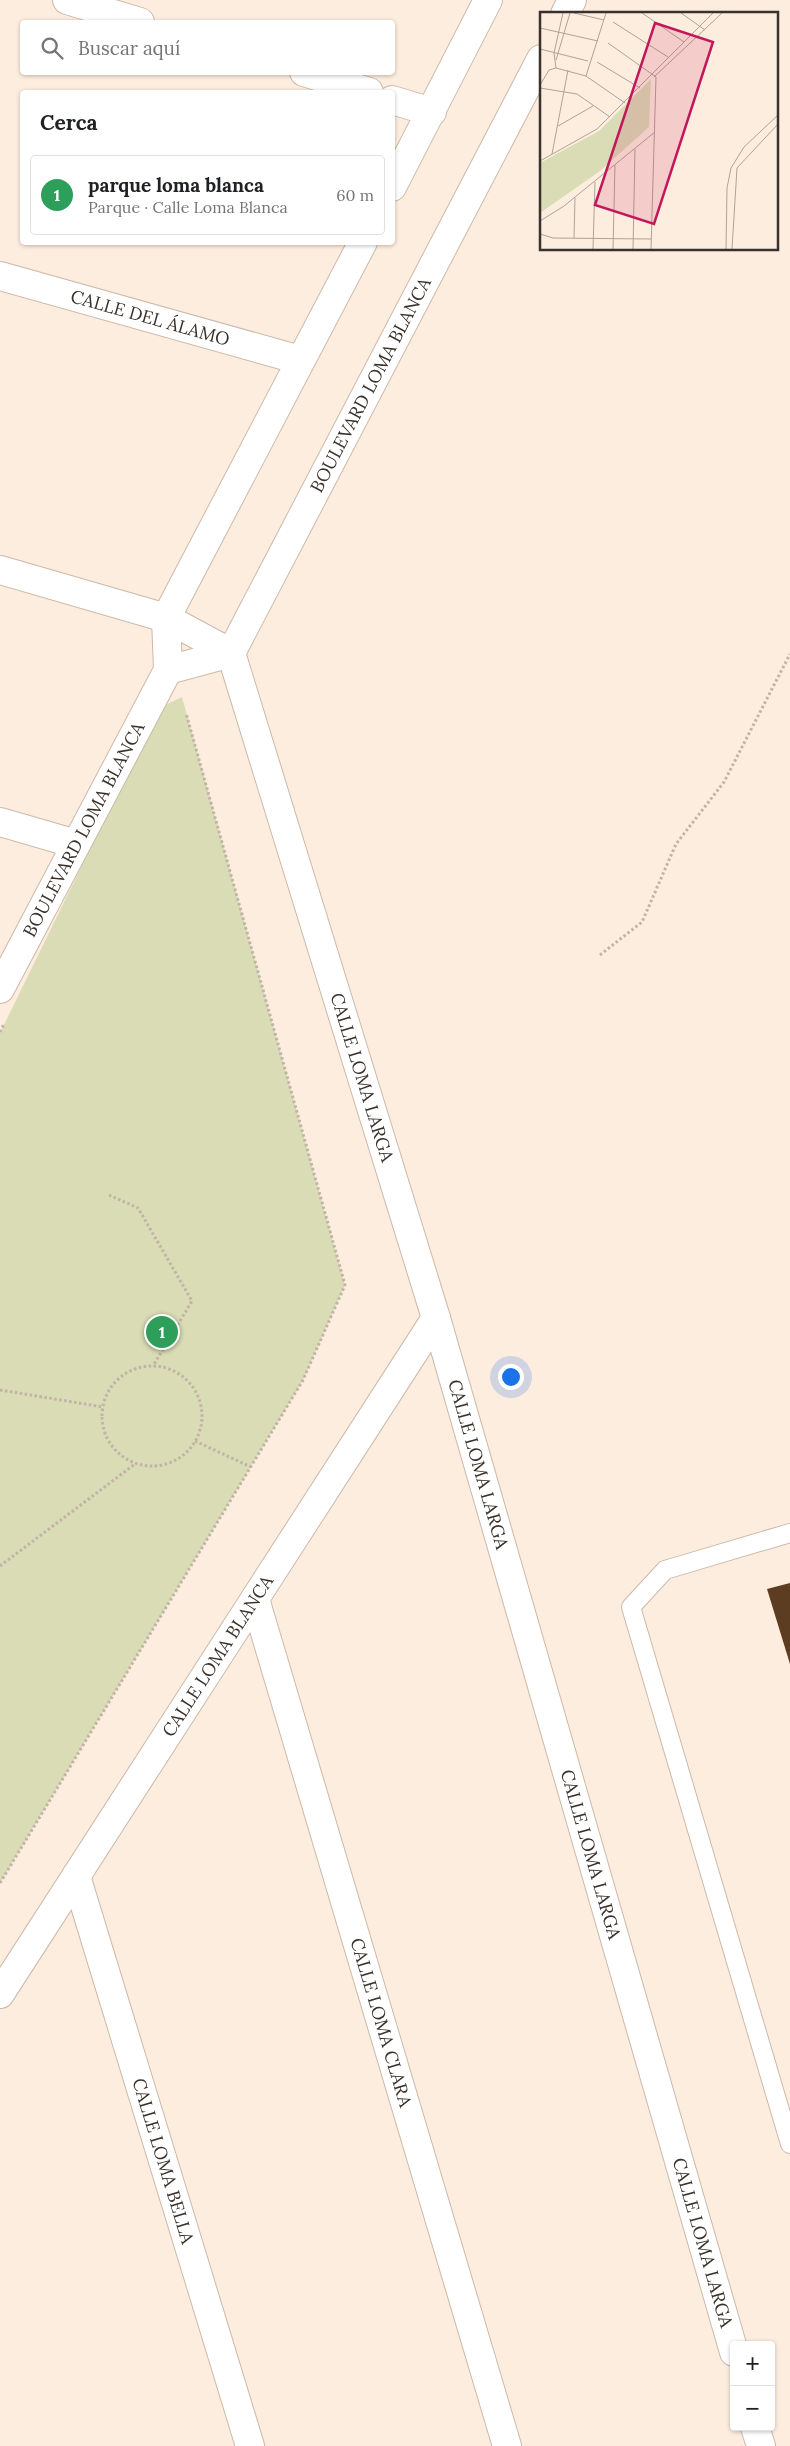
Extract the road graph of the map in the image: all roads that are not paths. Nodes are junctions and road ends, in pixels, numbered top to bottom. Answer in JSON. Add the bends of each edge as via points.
{"nodes":[{"id":1,"x":67,"y":0,"type":"edge"},
{"id":2,"x":488,"y":0,"type":"edge"},
{"id":3,"x":572,"y":0,"type":"edge"},
{"id":4,"x":566,"y":12,"type":"edge"},
{"id":5,"x":133,"y":20,"type":"edge"},
{"id":6,"x":540,"y":60,"type":"edge"},
{"id":7,"x":314,"y":75,"type":"edge"},
{"id":8,"x":362,"y":90,"type":"edge"},
{"id":9,"x":395,"y":101,"type":"edge"},
{"id":10,"x":432,"y":112,"type":"junction"},
{"id":11,"x":395,"y":181,"type":"edge"},
{"id":12,"x":361,"y":245,"type":"edge"},
{"id":13,"x":0,"y":276,"type":"edge"},
{"id":14,"x":300,"y":360,"type":"junction"},
{"id":15,"x":0,"y":570,"type":"edge"},
{"id":16,"x":166,"y":618,"type":"junction"},
{"id":17,"x":231,"y":653,"type":"junction"},
{"id":18,"x":168,"y":670,"type":"junction"},
{"id":19,"x":0,"y":822,"type":"edge"},
{"id":20,"x":76,"y":844,"type":"junction"},
{"id":21,"x":0,"y":989,"type":"edge"},
{"id":22,"x":436,"y":1318,"type":"junction"},
{"id":23,"x":790,"y":1533,"type":"edge"},
{"id":24,"x":254,"y":1599,"type":"junction"},
{"id":25,"x":76,"y":1876,"type":"junction"},
{"id":26,"x":0,"y":1994,"type":"edge"},
{"id":27,"x":790,"y":2144,"type":"edge"},
{"id":28,"x":731,"y":2341,"type":"edge"},
{"id":29,"x":757,"y":2431,"type":"edge"},
{"id":30,"x":250,"y":2446,"type":"edge"},
{"id":31,"x":507,"y":2446,"type":"edge"},
{"id":32,"x":761,"y":2446,"type":"edge"}],
"edges":[{"from":1,"to":5,"type":"street"},
{"from":2,"to":10,"type":"street"},
{"from":3,"to":4,"type":"street"},
{"from":6,"to":17,"type":"street","name":"BOULEVARD LOMA BLANCA"},
{"from":7,"to":8,"type":"street"},
{"from":9,"to":10,"type":"street"},
{"from":10,"to":11,"type":"street"},
{"from":12,"to":14,"type":"street"},
{"from":13,"to":14,"type":"street","name":"CALLE DEL ÁLAMO"},
{"from":14,"to":16,"type":"street"},
{"from":15,"to":16,"type":"street"},
{"from":16,"to":17,"type":"street"},
{"from":16,"to":18,"type":"street"},
{"from":17,"to":18,"type":"street"},
{"from":17,"to":22,"type":"street","name":"CALLE LOMA LARGA"},
{"from":18,"to":20,"type":"street","name":"BOULEVARD LOMA BLANCA"},
{"from":19,"to":20,"type":"street"},
{"from":20,"to":21,"type":"street","name":"BOULEVARD LOMA BLANCA"},
{"from":22,"to":24,"type":"street","name":"CALLE LOMA BLANCA"},
{"from":22,"to":28,"type":"street","name":"CALLE LOMA LARGA"},
{"from":23,"to":27,"type":"lane","via":[[665,1570],[631,1607]]},
{"from":24,"to":25,"type":"street","name":"CALLE LOMA BLANCA"},
{"from":24,"to":31,"type":"street","name":"CALLE LOMA CLARA"},
{"from":25,"to":26,"type":"street","name":"CALLE LOMA BLANCA"},
{"from":25,"to":30,"type":"street","name":"CALLE LOMA BELLA"},
{"from":29,"to":32,"type":"street"}]}
